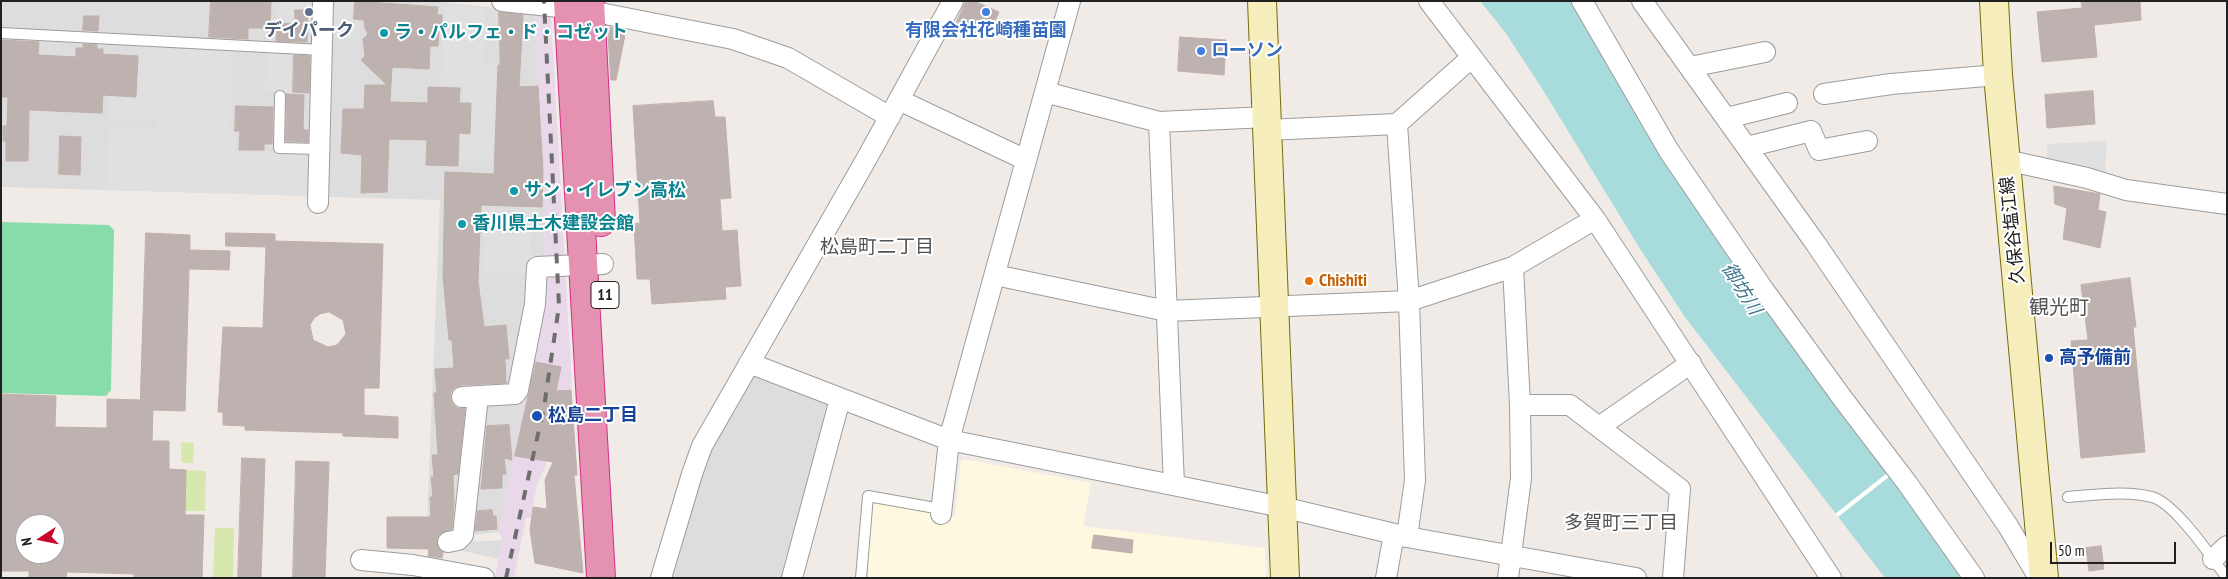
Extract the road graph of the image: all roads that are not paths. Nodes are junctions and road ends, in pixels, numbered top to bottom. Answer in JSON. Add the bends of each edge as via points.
{"nodes":[{"id":1,"x":323,"y":1,"type":"edge"},
{"id":2,"x":502,"y":1,"type":"edge"},
{"id":3,"x":953,"y":1,"type":"edge"},
{"id":4,"x":1070,"y":1,"type":"edge"},
{"id":5,"x":1262,"y":1,"type":"edge"},
{"id":6,"x":1429,"y":1,"type":"edge"},
{"id":7,"x":1582,"y":1,"type":"edge"},
{"id":8,"x":1642,"y":1,"type":"edge"},
{"id":9,"x":1994,"y":1,"type":"edge"},
{"id":10,"x":579,"y":6,"type":"edge"},
{"id":11,"x":1,"y":33,"type":"edge"},
{"id":12,"x":322,"y":50,"type":"junction"},
{"id":13,"x":1765,"y":52,"type":"dead end"},
{"id":14,"x":1471,"y":58,"type":"junction"},
{"id":15,"x":1690,"y":67,"type":"junction"},
{"id":16,"x":1998,"y":74,"type":"junction"},
{"id":17,"x":1045,"y":92,"type":"junction"},
{"id":18,"x":1824,"y":94,"type":"dead end"},
{"id":19,"x":280,"y":96,"type":"dead end"},
{"id":20,"x":1787,"y":104,"type":"dead end"},
{"id":21,"x":894,"y":108,"type":"junction"},
{"id":22,"x":1726,"y":118,"type":"junction"},
{"id":23,"x":1160,"y":122,"type":"junction"},
{"id":24,"x":1267,"y":124,"type":"junction"},
{"id":25,"x":1397,"y":124,"type":"junction"},
{"id":26,"x":1867,"y":141,"type":"dead end"},
{"id":27,"x":1747,"y":147,"type":"junction"},
{"id":28,"x":320,"y":149,"type":"junction"},
{"id":29,"x":1026,"y":160,"type":"junction"},
{"id":30,"x":2006,"y":160,"type":"junction"},
{"id":31,"x":318,"y":203,"type":"dead end"},
{"id":32,"x":2227,"y":204,"type":"edge"},
{"id":33,"x":1595,"y":220,"type":"junction"},
{"id":34,"x":594,"y":264,"type":"junction"},
{"id":35,"x":1513,"y":266,"type":"junction"},
{"id":36,"x":995,"y":275,"type":"junction"},
{"id":37,"x":1409,"y":301,"type":"junction"},
{"id":38,"x":1274,"y":307,"type":"junction"},
{"id":39,"x":1167,"y":311,"type":"junction"},
{"id":40,"x":749,"y":363,"type":"junction"},
{"id":41,"x":1691,"y":363,"type":"junction"},
{"id":42,"x":840,"y":399,"type":"junction"},
{"id":43,"x":1520,"y":405,"type":"junction"},
{"id":44,"x":1599,"y":427,"type":"junction"},
{"id":45,"x":949,"y":440,"type":"junction"},
{"id":46,"x":1174,"y":485,"type":"junction"},
{"id":47,"x":2068,"y":497,"type":"dead end"},
{"id":48,"x":1282,"y":507,"type":"junction"},
{"id":49,"x":941,"y":511,"type":"joint"},
{"id":50,"x":1400,"y":535,"type":"junction"},
{"id":51,"x":448,"y":542,"type":"dead end"},
{"id":52,"x":2220,"y":552,"type":"edge"},
{"id":53,"x":1510,"y":556,"type":"junction"},
{"id":54,"x":361,"y":560,"type":"dead end"},
{"id":55,"x":1613,"y":576,"type":"edge"},
{"id":56,"x":484,"y":578,"type":"edge"},
{"id":57,"x":601,"y":578,"type":"edge"},
{"id":58,"x":620,"y":578,"type":"edge"},
{"id":59,"x":661,"y":578,"type":"edge"},
{"id":60,"x":792,"y":578,"type":"edge"},
{"id":61,"x":861,"y":578,"type":"edge"},
{"id":62,"x":1285,"y":578,"type":"edge"},
{"id":63,"x":1386,"y":578,"type":"edge"},
{"id":64,"x":1508,"y":578,"type":"edge"},
{"id":65,"x":1636,"y":578,"type":"edge"},
{"id":66,"x":1673,"y":578,"type":"edge"},
{"id":67,"x":1831,"y":578,"type":"edge"},
{"id":68,"x":1974,"y":578,"type":"edge"},
{"id":69,"x":2039,"y":578,"type":"edge"},
{"id":70,"x":2044,"y":578,"type":"edge"},
{"id":71,"x":2227,"y":578,"type":"edge"}],
"edges":[{"from":1,"to":12,"type":"street"},
{"from":2,"to":10,"type":"street"},
{"from":3,"to":21,"type":"street"},
{"from":4,"to":17,"type":"street"},
{"from":5,"to":24,"type":"main road"},
{"from":6,"to":14,"type":"street"},
{"from":7,"to":68,"type":"street","via":[[1669,151],[1761,286]]},
{"from":8,"to":15,"type":"street"},
{"from":9,"to":16,"type":"main road","name":"久保谷塩江線"},
{"from":10,"to":21,"type":"street","via":[[733,39],[788,58]]},
{"from":10,"to":34,"type":"highway","number":"11"},
{"from":11,"to":12,"type":"lane"},
{"from":12,"to":28,"type":"street"},
{"from":13,"to":15,"type":"street"},
{"from":14,"to":25,"type":"street"},
{"from":14,"to":33,"type":"street"},
{"from":15,"to":22,"type":"street"},
{"from":16,"to":18,"type":"street"},
{"from":16,"to":30,"type":"main road","name":"久保谷塩江線"},
{"from":17,"to":23,"type":"street"},
{"from":17,"to":29,"type":"street"},
{"from":19,"to":28,"type":"lane","via":[[279,148]]},
{"from":20,"to":22,"type":"street"},
{"from":21,"to":29,"type":"street"},
{"from":21,"to":40,"type":"street"},
{"from":22,"to":27,"type":"street"},
{"from":23,"to":24,"type":"street"},
{"from":23,"to":39,"type":"street"},
{"from":24,"to":25,"type":"street"},
{"from":24,"to":38,"type":"main road"},
{"from":25,"to":37,"type":"street"},
{"from":26,"to":27,"type":"street","via":[[1819,150],[1811,131]]},
{"from":27,"to":69,"type":"street","via":[[2008,526]]},
{"from":28,"to":31,"type":"street"},
{"from":29,"to":36,"type":"street"},
{"from":30,"to":32,"type":"street","via":[[2126,190]]},
{"from":30,"to":70,"type":"main road","name":"久保谷塩江線"},
{"from":33,"to":35,"type":"street"},
{"from":33,"to":41,"type":"street"},
{"from":34,"to":51,"type":"street","via":[[537,267],[535,304],[518,390],[515,394],[470,396],[463,535]]},
{"from":34,"to":57,"type":"highway","number":"11"},
{"from":34,"to":58,"type":"highway","number":"11"},
{"from":35,"to":37,"type":"street"},
{"from":35,"to":43,"type":"street"},
{"from":36,"to":39,"type":"street"},
{"from":36,"to":45,"type":"street"},
{"from":37,"to":38,"type":"street"},
{"from":37,"to":50,"type":"street","via":[[1415,480]]},
{"from":38,"to":39,"type":"street"},
{"from":38,"to":48,"type":"main road"},
{"from":39,"to":46,"type":"street"},
{"from":40,"to":42,"type":"street"},
{"from":40,"to":59,"type":"street","via":[[702,446]]},
{"from":41,"to":44,"type":"street"},
{"from":41,"to":67,"type":"street"},
{"from":42,"to":45,"type":"street"},
{"from":42,"to":60,"type":"street"},
{"from":43,"to":44,"type":"street","via":[[1570,405]]},
{"from":43,"to":53,"type":"street","via":[[1521,478]]},
{"from":44,"to":66,"type":"street","via":[[1680,489]]},
{"from":45,"to":46,"type":"street"},
{"from":45,"to":49,"type":"street"},
{"from":46,"to":48,"type":"street"},
{"from":47,"to":52,"type":"lane","via":[[2131,494],[2154,498],[2171,508]]},
{"from":48,"to":50,"type":"street"},
{"from":48,"to":62,"type":"main road"},
{"from":49,"to":61,"type":"lane","via":[[868,496]]},
{"from":50,"to":53,"type":"street"},
{"from":50,"to":63,"type":"street"},
{"from":52,"to":71,"type":"lane"},
{"from":53,"to":55,"type":"street"},
{"from":53,"to":64,"type":"street"},
{"from":54,"to":56,"type":"street","via":[[413,565]]},
{"from":55,"to":65,"type":"street"}]}
